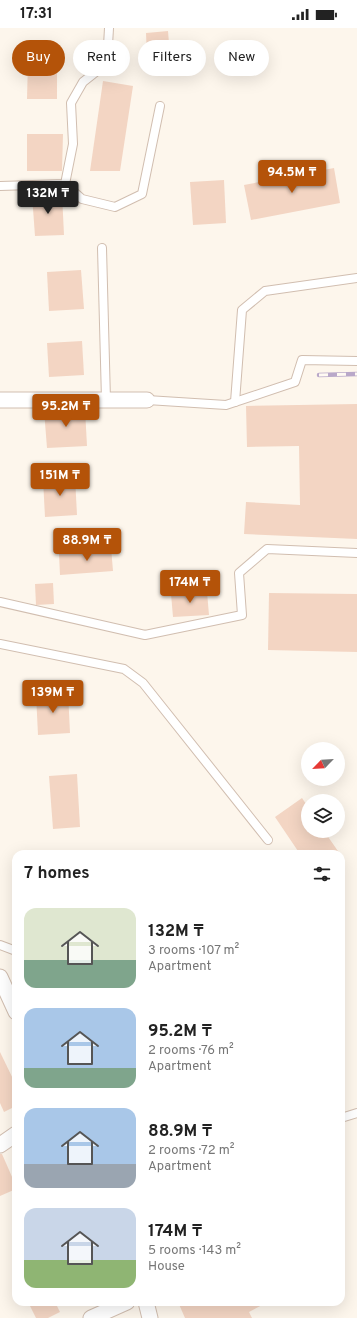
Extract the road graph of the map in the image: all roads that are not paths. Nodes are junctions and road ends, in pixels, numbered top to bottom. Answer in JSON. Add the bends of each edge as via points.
{"nodes":[{"id":1,"x":109,"y":28,"type":"edge"},
{"id":2,"x":160,"y":106,"type":"dead end"},
{"id":3,"x":65,"y":184,"type":"junction"},
{"id":4,"x":0,"y":186,"type":"edge"},
{"id":5,"x":102,"y":248,"type":"dead end"},
{"id":6,"x":357,"y":278,"type":"edge"},
{"id":7,"x":357,"y":361,"type":"edge"},
{"id":8,"x":0,"y":400,"type":"edge"},
{"id":9,"x":106,"y":400,"type":"junction"},
{"id":10,"x":147,"y":400,"type":"joint"},
{"id":11,"x":235,"y":402,"type":"junction"},
{"id":12,"x":357,"y":553,"type":"edge"},
{"id":13,"x":0,"y":602,"type":"edge"},
{"id":14,"x":0,"y":644,"type":"edge"},
{"id":15,"x":268,"y":840,"type":"dead end"},
{"id":16,"x":0,"y":945,"type":"edge"},
{"id":17,"x":12,"y":950,"type":"edge"},
{"id":18,"x":0,"y":977,"type":"edge"},
{"id":19,"x":12,"y":1003,"type":"edge"},
{"id":20,"x":357,"y":1113,"type":"edge"},
{"id":21,"x":345,"y":1117,"type":"edge"},
{"id":22,"x":12,"y":1137,"type":"edge"},
{"id":23,"x":0,"y":1145,"type":"edge"},
{"id":24,"x":118,"y":1306,"type":"edge"},
{"id":25,"x":147,"y":1306,"type":"edge"},
{"id":26,"x":91,"y":1318,"type":"edge"},
{"id":27,"x":150,"y":1318,"type":"edge"}],
"edges":[{"from":1,"to":3,"type":"lane","via":[[107,63],[83,82],[71,103],[74,144]]},
{"from":2,"to":3,"type":"lane","via":[[142,194],[115,207],[82,199]]},
{"from":3,"to":4,"type":"lane"},
{"from":5,"to":9,"type":"lane"},
{"from":6,"to":11,"type":"lane","via":[[265,291],[242,310]]},
{"from":7,"to":11,"type":"lane","via":[[302,360],[295,382]]},
{"from":8,"to":9,"type":"street"},
{"from":9,"to":10,"type":"street"},
{"from":10,"to":11,"type":"lane","via":[[226,404]]},
{"from":12,"to":13,"type":"lane","via":[[267,549],[239,573],[242,615],[145,636]]},
{"from":14,"to":15,"type":"lane","via":[[124,669],[143,683]]},
{"from":16,"to":17,"type":"lane"},
{"from":18,"to":19,"type":"street"},
{"from":20,"to":21,"type":"lane"},
{"from":22,"to":23,"type":"street"},
{"from":24,"to":26,"type":"street"},
{"from":25,"to":27,"type":"street"}]}
